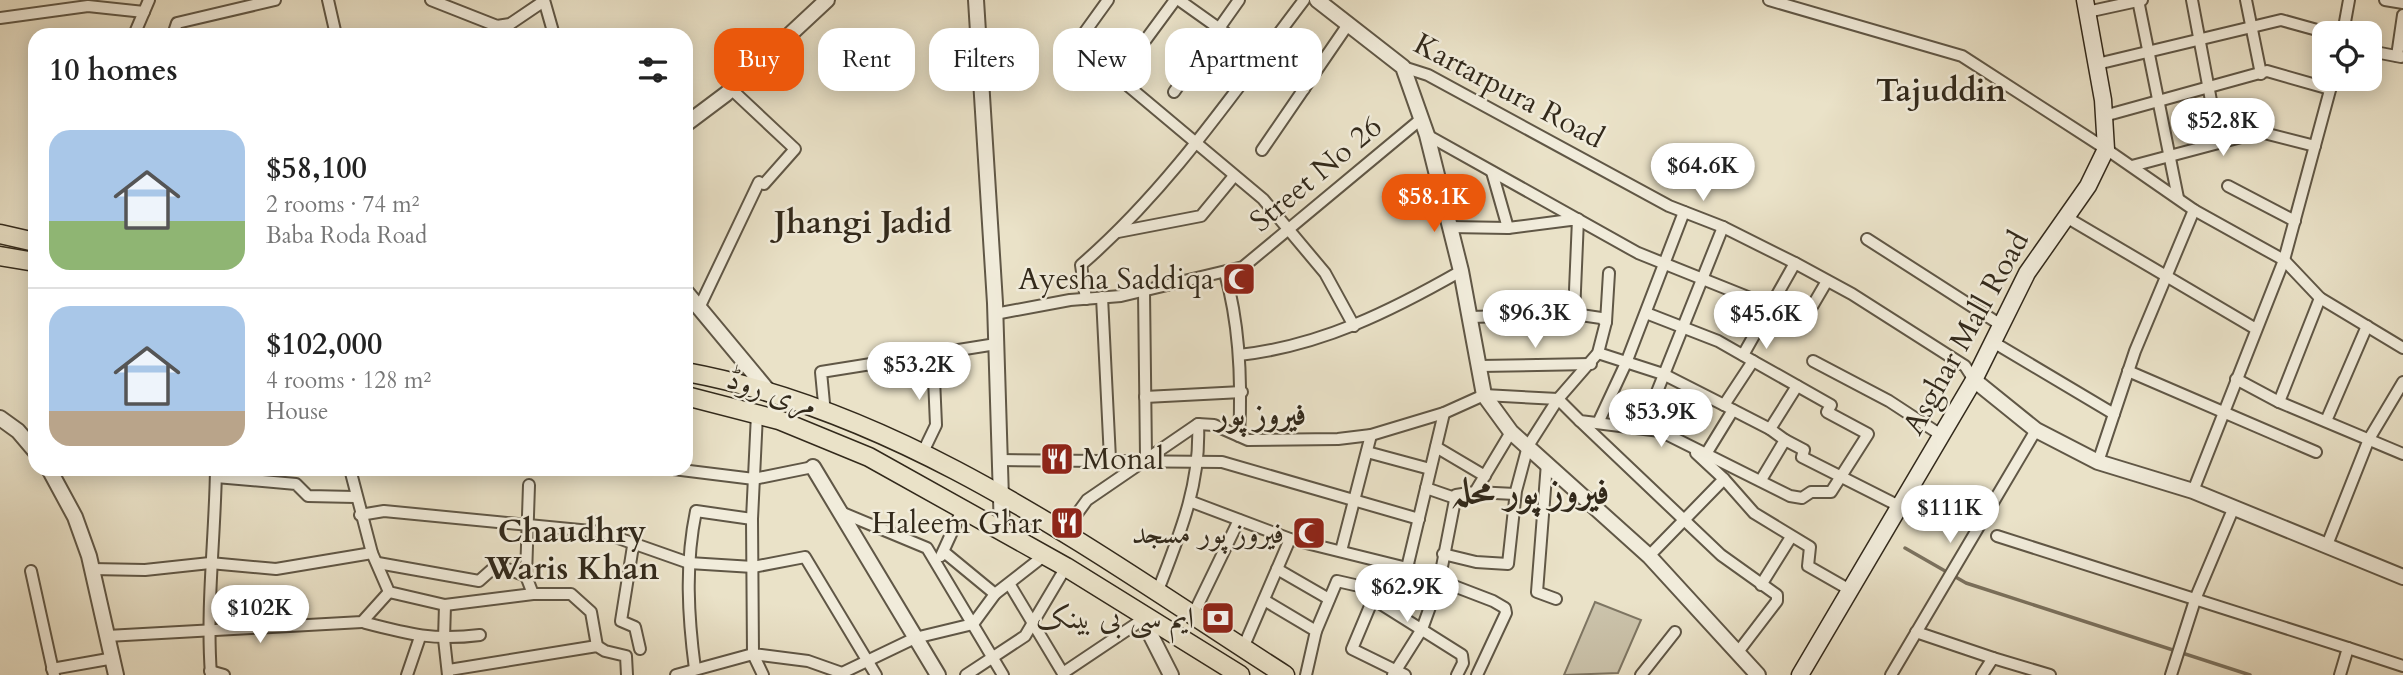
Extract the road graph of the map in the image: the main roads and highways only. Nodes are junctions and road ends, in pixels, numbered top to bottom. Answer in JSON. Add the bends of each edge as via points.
{"nodes":[{"id":1,"x":2086,"y":6,"type":"edge"},
{"id":2,"x":0,"y":234,"type":"edge"},
{"id":3,"x":28,"y":240,"type":"edge"},
{"id":4,"x":0,"y":256,"type":"edge"},
{"id":5,"x":28,"y":261,"type":"edge"},
{"id":6,"x":693,"y":374,"type":"edge"},
{"id":7,"x":693,"y":398,"type":"edge"},
{"id":8,"x":1240,"y":675,"type":"edge"},
{"id":9,"x":1286,"y":675,"type":"edge"},
{"id":10,"x":1800,"y":675,"type":"edge"}],
"edges":[{"from":1,"to":10,"type":"main road","name":"Asghar Mall Road","via":[[2106,149],[2088,186],[2027,273],[1974,380]]},
{"from":2,"to":3,"type":"main road"},
{"from":4,"to":5,"type":"main road"},
{"from":6,"to":9,"type":"main road","name":"مری روڈ","via":[[771,394],[922,454],[1063,533]]},
{"from":7,"to":8,"type":"main road","name":"مری روڈ","via":[[779,420],[869,457],[1066,567]]}]}
